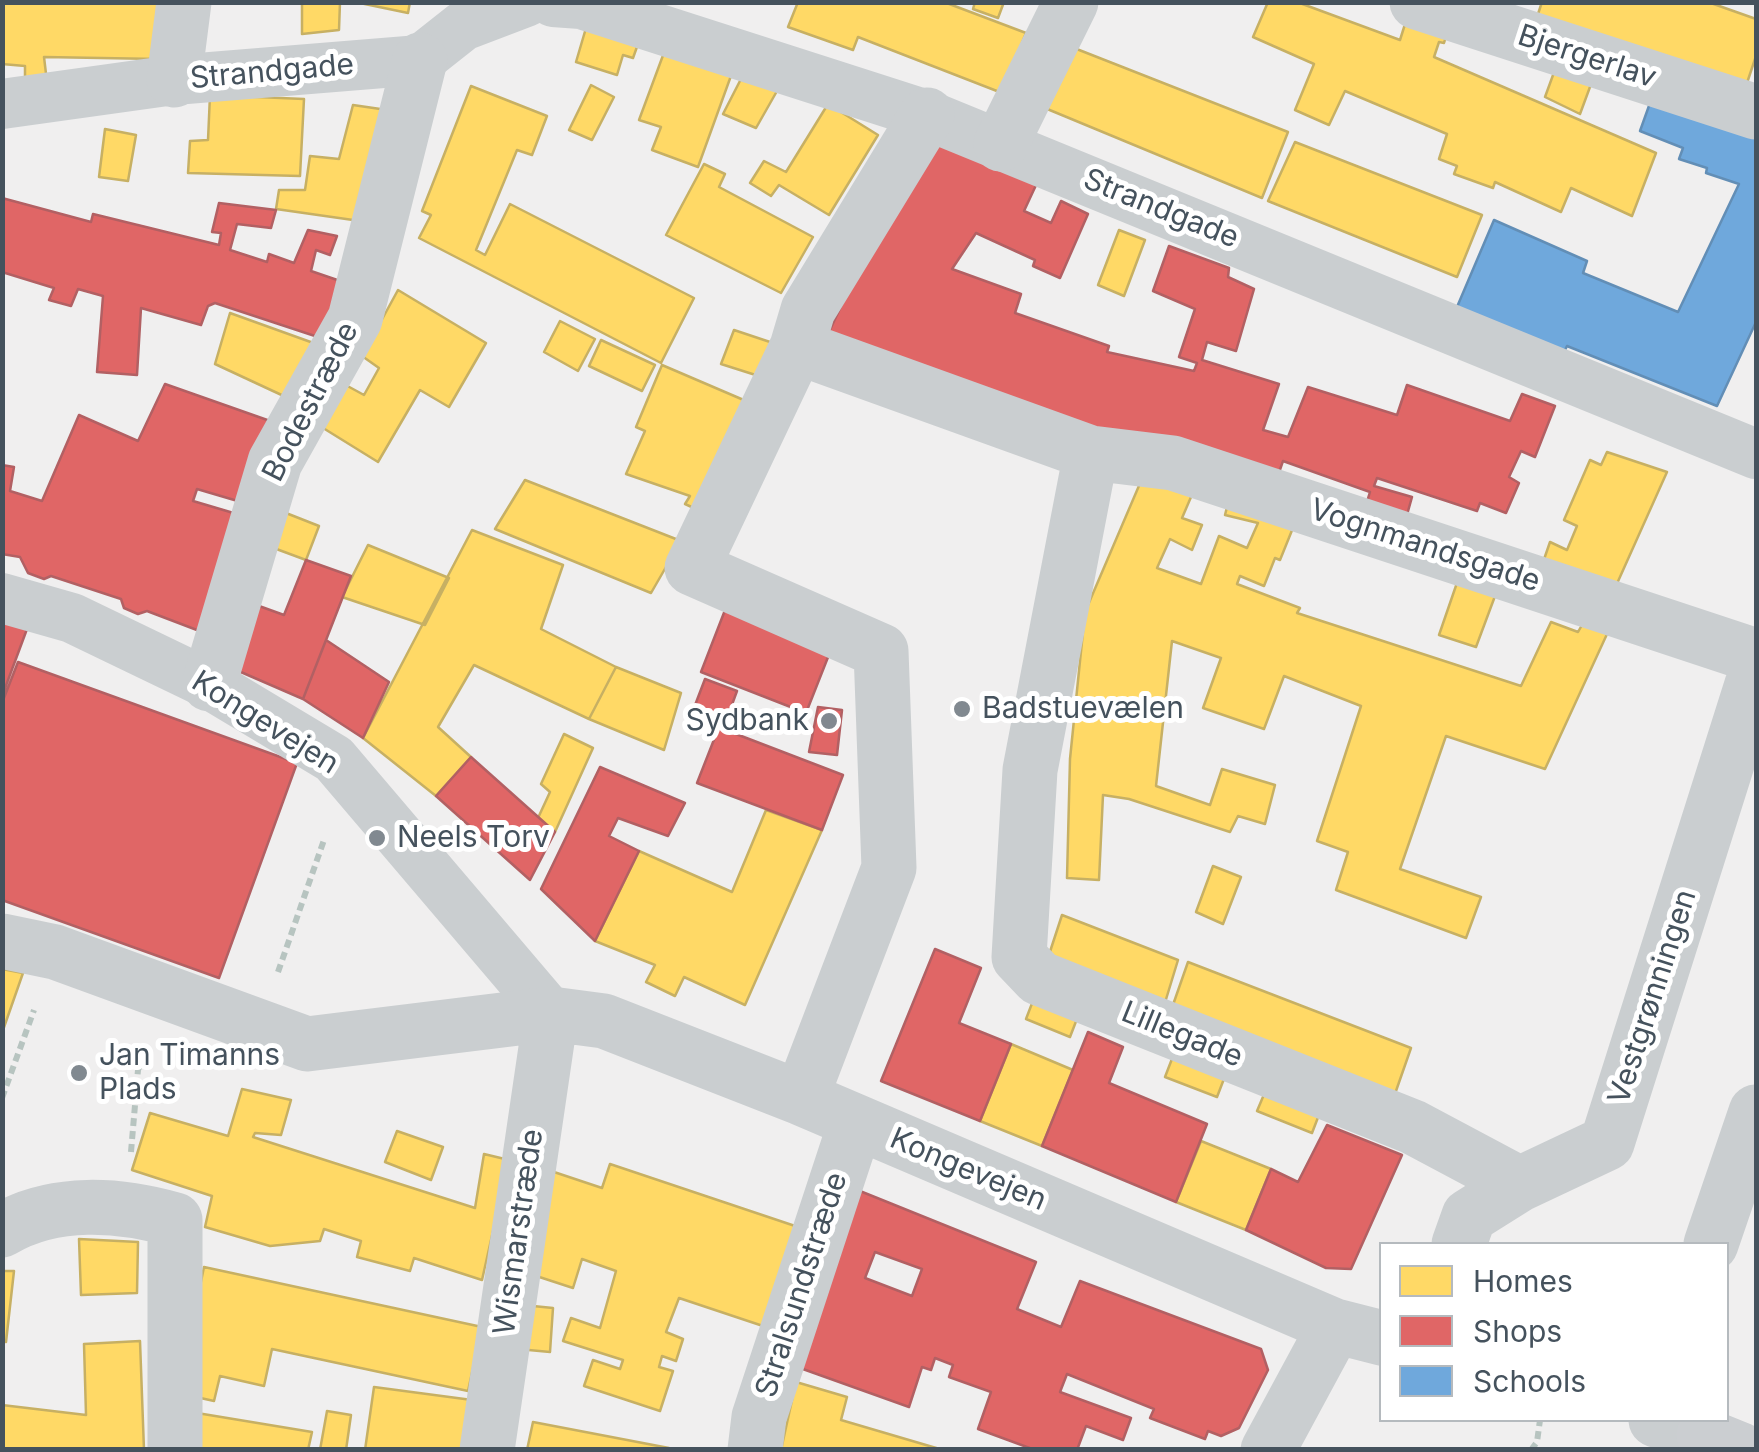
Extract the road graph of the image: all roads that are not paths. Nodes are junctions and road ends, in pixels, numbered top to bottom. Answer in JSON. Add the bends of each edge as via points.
{"nodes":[{"id":1,"x":184,"y":2,"type":"edge"},
{"id":2,"x":526,"y":2,"type":"edge"},
{"id":3,"x":553,"y":2,"type":"edge"},
{"id":4,"x":1071,"y":2,"type":"edge"},
{"id":5,"x":1416,"y":2,"type":"edge"},
{"id":6,"x":420,"y":60,"type":"junction"},
{"id":7,"x":174,"y":80,"type":"junction"},
{"id":8,"x":2,"y":104,"type":"edge"},
{"id":9,"x":1756,"y":112,"type":"edge"},
{"id":10,"x":927,"y":115,"type":"junction"},
{"id":11,"x":1001,"y":144,"type":"junction"},
{"id":12,"x":797,"y":347,"type":"junction"},
{"id":13,"x":1090,"y":453,"type":"junction"},
{"id":14,"x":1756,"y":454,"type":"edge"},
{"id":15,"x":2,"y":598,"type":"edge"},
{"id":16,"x":1756,"y":656,"type":"edge"},
{"id":17,"x":1756,"y":672,"type":"edge"},
{"id":18,"x":209,"y":684,"type":"junction"},
{"id":19,"x":2,"y":941,"type":"edge"},
{"id":20,"x":552,"y":1014,"type":"junction"},
{"id":21,"x":801,"y":1098,"type":"junction"},
{"id":22,"x":1756,"y":1112,"type":"edge"},
{"id":23,"x":856,"y":1122,"type":"junction"},
{"id":24,"x":1520,"y":1184,"type":"junction"},
{"id":25,"x":2,"y":1230,"type":"edge"},
{"id":26,"x":1459,"y":1242,"type":"edge"},
{"id":27,"x":1713,"y":1242,"type":"edge"},
{"id":28,"x":1358,"y":1332,"type":"edge"},
{"id":29,"x":175,"y":1450,"type":"edge"},
{"id":30,"x":486,"y":1450,"type":"edge"},
{"id":31,"x":756,"y":1450,"type":"edge"},
{"id":32,"x":1268,"y":1450,"type":"edge"}],
"edges":[{"from":1,"to":7,"type":"street"},
{"from":2,"to":6,"type":"street","via":[[463,26]]},
{"from":3,"to":10,"type":"street","name":"Strandgade","via":[[581,4]]},
{"from":4,"to":11,"type":"street"},
{"from":5,"to":9,"type":"street","name":"Bjergerlav"},
{"from":6,"to":7,"type":"street","name":"Strandgade"},
{"from":6,"to":18,"type":"street","name":"Bodestræde","via":[[356,319],[275,462]]},
{"from":7,"to":8,"type":"street","name":"Strandgade"},
{"from":10,"to":11,"type":"street","name":"Strandgade"},
{"from":10,"to":12,"type":"street","via":[[808,310]]},
{"from":11,"to":14,"type":"street","name":"Strandgade"},
{"from":12,"to":13,"type":"street"},
{"from":12,"to":21,"type":"street","via":[[692,568],[881,652],[888,868]]},
{"from":13,"to":16,"type":"street","name":"Vognmandsgade","via":[[1173,463]]},
{"from":13,"to":24,"type":"street","name":"Lillegade","via":[[1030,770],[1019,957],[1039,978],[1413,1127]]},
{"from":15,"to":18,"type":"street","name":"Kongevejen","via":[[72,618]]},
{"from":17,"to":24,"type":"street","name":"Vestgrønningen","via":[[1607,1143]]},
{"from":18,"to":20,"type":"street","name":"Kongevejen","via":[[334,759]]},
{"from":19,"to":20,"type":"street","name":"Kongevejen","via":[[55,952],[308,1044]]},
{"from":20,"to":21,"type":"street","name":"Kongevejen","via":[[604,1021]]},
{"from":20,"to":30,"type":"street","name":"Wismarstræde"},
{"from":21,"to":23,"type":"street","name":"Kongevejen"},
{"from":22,"to":27,"type":"street"},
{"from":23,"to":28,"type":"street","name":"Kongevejen"},
{"from":23,"to":31,"type":"street","name":"Stralsundstræde","via":[[759,1417]]},
{"from":24,"to":26,"type":"street","name":"Vestgrønningen","via":[[1469,1216]]},
{"from":25,"to":29,"type":"street","via":[[68,1210],[126,1206],[175,1220]]},
{"from":28,"to":32,"type":"street"}]}
